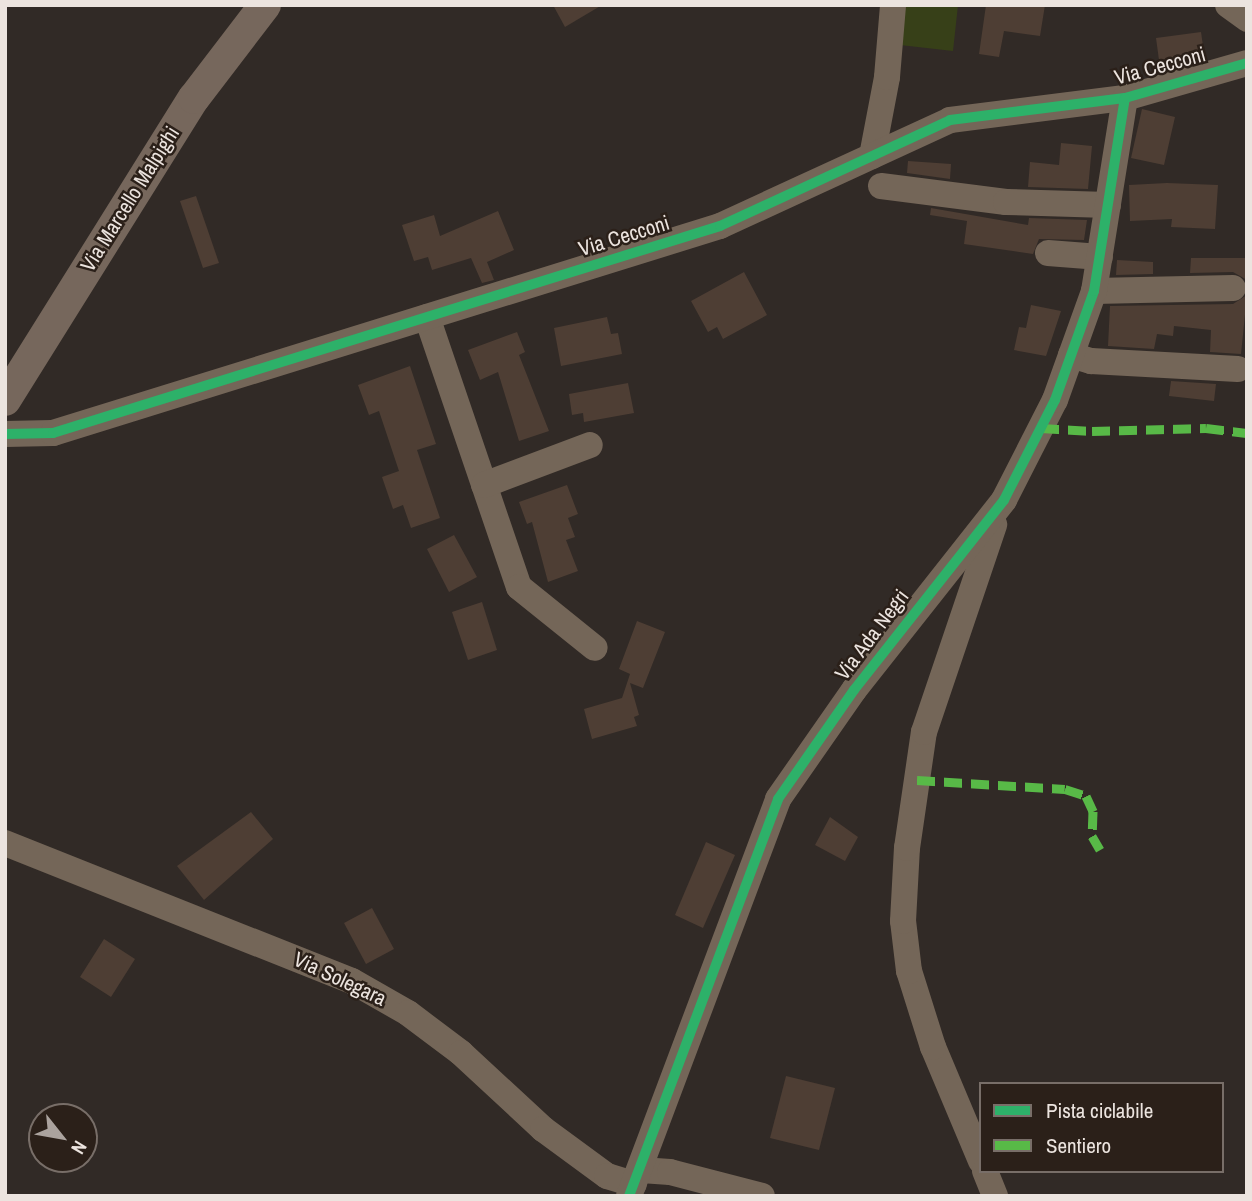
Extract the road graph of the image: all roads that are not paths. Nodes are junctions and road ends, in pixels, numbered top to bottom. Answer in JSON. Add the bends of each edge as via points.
{"nodes":[{"id":1,"x":265,"y":5,"type":"edge"},
{"id":2,"x":893,"y":5,"type":"edge"},
{"id":3,"x":1228,"y":5,"type":"edge"},
{"id":4,"x":1247,"y":19,"type":"edge"},
{"id":5,"x":1247,"y":62,"type":"edge"},
{"id":6,"x":1125,"y":98,"type":"junction"},
{"id":7,"x":872,"y":156,"type":"junction"},
{"id":8,"x":881,"y":186,"type":"dead end"},
{"id":9,"x":1108,"y":205,"type":"junction"},
{"id":10,"x":1048,"y":253,"type":"dead end"},
{"id":11,"x":1100,"y":257,"type":"junction"},
{"id":12,"x":1233,"y":288,"type":"dead end"},
{"id":13,"x":1094,"y":291,"type":"junction"},
{"id":14,"x":427,"y":317,"type":"junction"},
{"id":15,"x":1071,"y":355,"type":"junction"},
{"id":16,"x":1238,"y":369,"type":"dead end"},
{"id":17,"x":5,"y":400,"type":"edge"},
{"id":18,"x":5,"y":434,"type":"edge"},
{"id":19,"x":590,"y":445,"type":"dead end"},
{"id":20,"x":484,"y":485,"type":"junction"},
{"id":21,"x":1003,"y":500,"type":"junction"},
{"id":22,"x":595,"y":648,"type":"dead end"},
{"id":23,"x":5,"y":843,"type":"edge"},
{"id":24,"x":979,"y":1156,"type":"edge"},
{"id":25,"x":986,"y":1173,"type":"edge"},
{"id":26,"x":635,"y":1183,"type":"edge"},
{"id":27,"x":756,"y":1195,"type":"edge"},
{"id":28,"x":995,"y":1196,"type":"edge"}],
"edges":[{"from":1,"to":17,"type":"main road","name":"Via Marcello Malpighi","via":[[194,98]]},
{"from":2,"to":7,"type":"street"},
{"from":3,"to":4,"type":"street"},
{"from":5,"to":6,"type":"street","name":"Via Cecconi"},
{"from":6,"to":7,"type":"street","name":"Via Cecconi","via":[[950,120]]},
{"from":6,"to":9,"type":"street","name":"Via Ada Negri"},
{"from":7,"to":14,"type":"street","name":"Via Cecconi","via":[[719,226]]},
{"from":8,"to":9,"type":"street","via":[[1006,202]]},
{"from":9,"to":11,"type":"street","name":"Via Ada Negri"},
{"from":10,"to":11,"type":"street"},
{"from":11,"to":13,"type":"street","name":"Via Ada Negri"},
{"from":12,"to":13,"type":"street"},
{"from":13,"to":15,"type":"street","name":"Via Ada Negri"},
{"from":14,"to":18,"type":"street","name":"Via Cecconi","via":[[53,433]]},
{"from":14,"to":20,"type":"street"},
{"from":15,"to":16,"type":"street"},
{"from":15,"to":21,"type":"street","name":"Via Ada Negri","via":[[1055,400]]},
{"from":19,"to":20,"type":"street"},
{"from":20,"to":22,"type":"street","via":[[519,587]]},
{"from":21,"to":24,"type":"street","via":[[970,586],[924,732],[907,848],[903,921],[909,971],[933,1047]]},
{"from":21,"to":26,"type":"street","name":"Via Ada Negri","via":[[862,679],[778,799]]},
{"from":23,"to":26,"type":"street","name":"Via Solegara","via":[[352,981],[408,1013],[461,1053],[543,1129],[607,1176]]},
{"from":25,"to":28,"type":"street"},
{"from":26,"to":27,"type":"street","name":"Via Solegara","via":[[670,1172]]}]}
